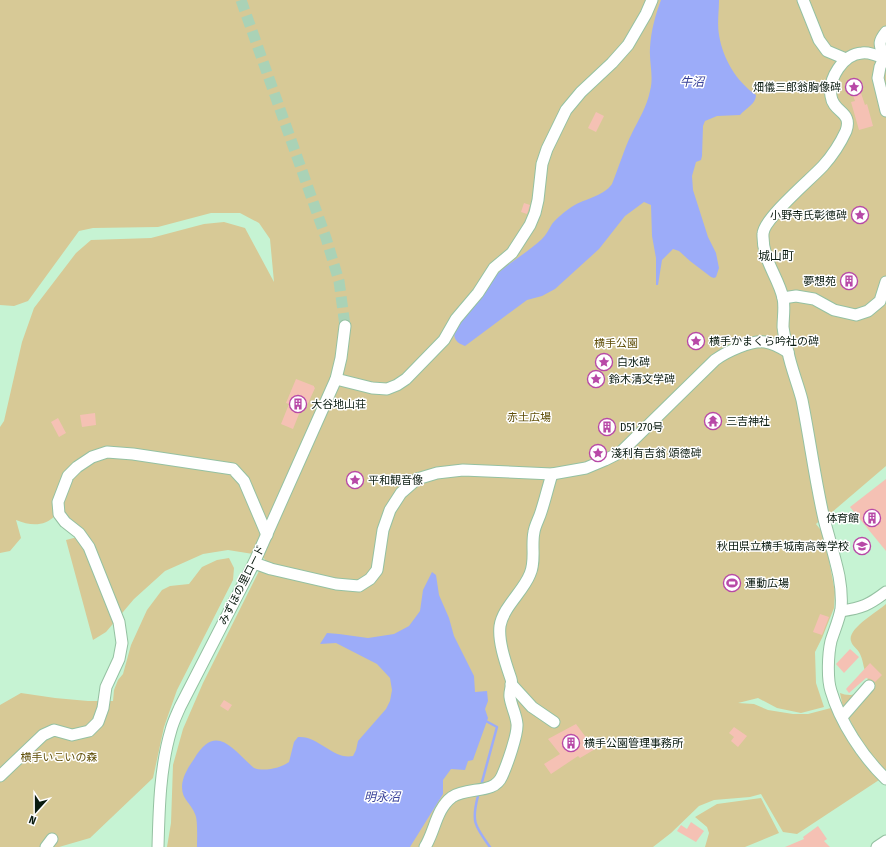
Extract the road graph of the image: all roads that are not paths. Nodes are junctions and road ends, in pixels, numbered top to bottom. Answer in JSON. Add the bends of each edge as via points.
{"nodes":[{"id":1,"x":652,"y":0,"type":"edge"},
{"id":2,"x":804,"y":0,"type":"edge"},
{"id":3,"x":886,"y":32,"type":"edge"},
{"id":4,"x":885,"y":58,"type":"edge"},
{"id":5,"x":846,"y":59,"type":"junction"},
{"id":6,"x":886,"y":111,"type":"edge"},
{"id":7,"x":886,"y":282,"type":"edge"},
{"id":8,"x":783,"y":298,"type":"junction"},
{"id":9,"x":345,"y":326,"type":"tunnel mouth"},
{"id":10,"x":788,"y":352,"type":"junction"},
{"id":11,"x":336,"y":379,"type":"junction"},
{"id":12,"x":552,"y":474,"type":"junction"},
{"id":13,"x":267,"y":536,"type":"junction"},
{"id":14,"x":254,"y":563,"type":"junction"},
{"id":15,"x":886,"y":592,"type":"edge"},
{"id":16,"x":841,"y":611,"type":"junction"},
{"id":17,"x":512,"y":684,"type":"junction"},
{"id":18,"x":869,"y":686,"type":"dead end"},
{"id":19,"x":842,"y":717,"type":"junction"},
{"id":20,"x":554,"y":722,"type":"dead end"},
{"id":21,"x":0,"y":776,"type":"edge"},
{"id":22,"x":886,"y":779,"type":"edge"},
{"id":23,"x":886,"y":841,"type":"edge"},
{"id":24,"x":158,"y":847,"type":"edge"},
{"id":25,"x":425,"y":847,"type":"edge"},
{"id":26,"x":877,"y":847,"type":"edge"}],
"edges":[{"from":1,"to":11,"type":"street","via":[[628,45],[566,110],[542,164],[538,200],[530,225],[512,253],[494,268],[478,294],[456,319],[444,340],[406,379],[387,389]]},
{"from":2,"to":5,"type":"street","via":[[820,43],[827,51]]},
{"from":3,"to":4,"type":"street","via":[[880,39],[879,46]]},
{"from":4,"to":5,"type":"street","via":[[861,53]]},
{"from":4,"to":6,"type":"street","via":[[878,78]]},
{"from":5,"to":8,"type":"street","via":[[832,80],[830,90],[834,105],[848,120],[836,151],[769,222],[762,233],[766,260]]},
{"from":7,"to":8,"type":"street","via":[[880,301],[868,311],[856,315],[834,310],[814,299],[796,296]]},
{"from":8,"to":10,"type":"street"},
{"from":9,"to":11,"type":"street","name":"みずほの里ロード"},
{"from":10,"to":12,"type":"street","via":[[764,342],[748,344],[723,355],[621,452],[586,468]]},
{"from":10,"to":16,"type":"street","via":[[801,398],[824,519],[839,576]]},
{"from":11,"to":13,"type":"street","name":"みずほの里ロード"},
{"from":12,"to":14,"type":"street","via":[[463,470],[437,473],[417,479],[401,493],[390,510],[383,530],[377,570],[370,579],[359,586],[336,584]]},
{"from":12,"to":17,"type":"street","via":[[534,533],[531,573],[507,609],[500,626],[506,667]]},
{"from":13,"to":14,"type":"street","name":"みずほの里ロード"},
{"from":13,"to":21,"type":"street","via":[[244,480],[233,470],[107,452],[92,457],[77,467],[68,476],[64,486],[58,502],[59,514],[80,533],[89,547],[118,622],[122,643],[119,659],[106,687],[98,722],[89,731],[72,735],[54,730],[43,735]]},
{"from":14,"to":24,"type":"street","name":"みずほの里ロード","via":[[171,729],[164,759]]},
{"from":15,"to":16,"type":"street","via":[[872,603],[857,609]]},
{"from":16,"to":19,"type":"street","via":[[831,642],[829,661],[830,689]]},
{"from":17,"to":20,"type":"street","via":[[532,707]]},
{"from":17,"to":25,"type":"street","via":[[510,696],[517,725],[516,737],[502,777],[496,785],[460,792],[451,798],[442,808]]},
{"from":18,"to":19,"type":"street"},
{"from":19,"to":22,"type":"street","via":[[876,770]]},
{"from":23,"to":26,"type":"street"}]}
